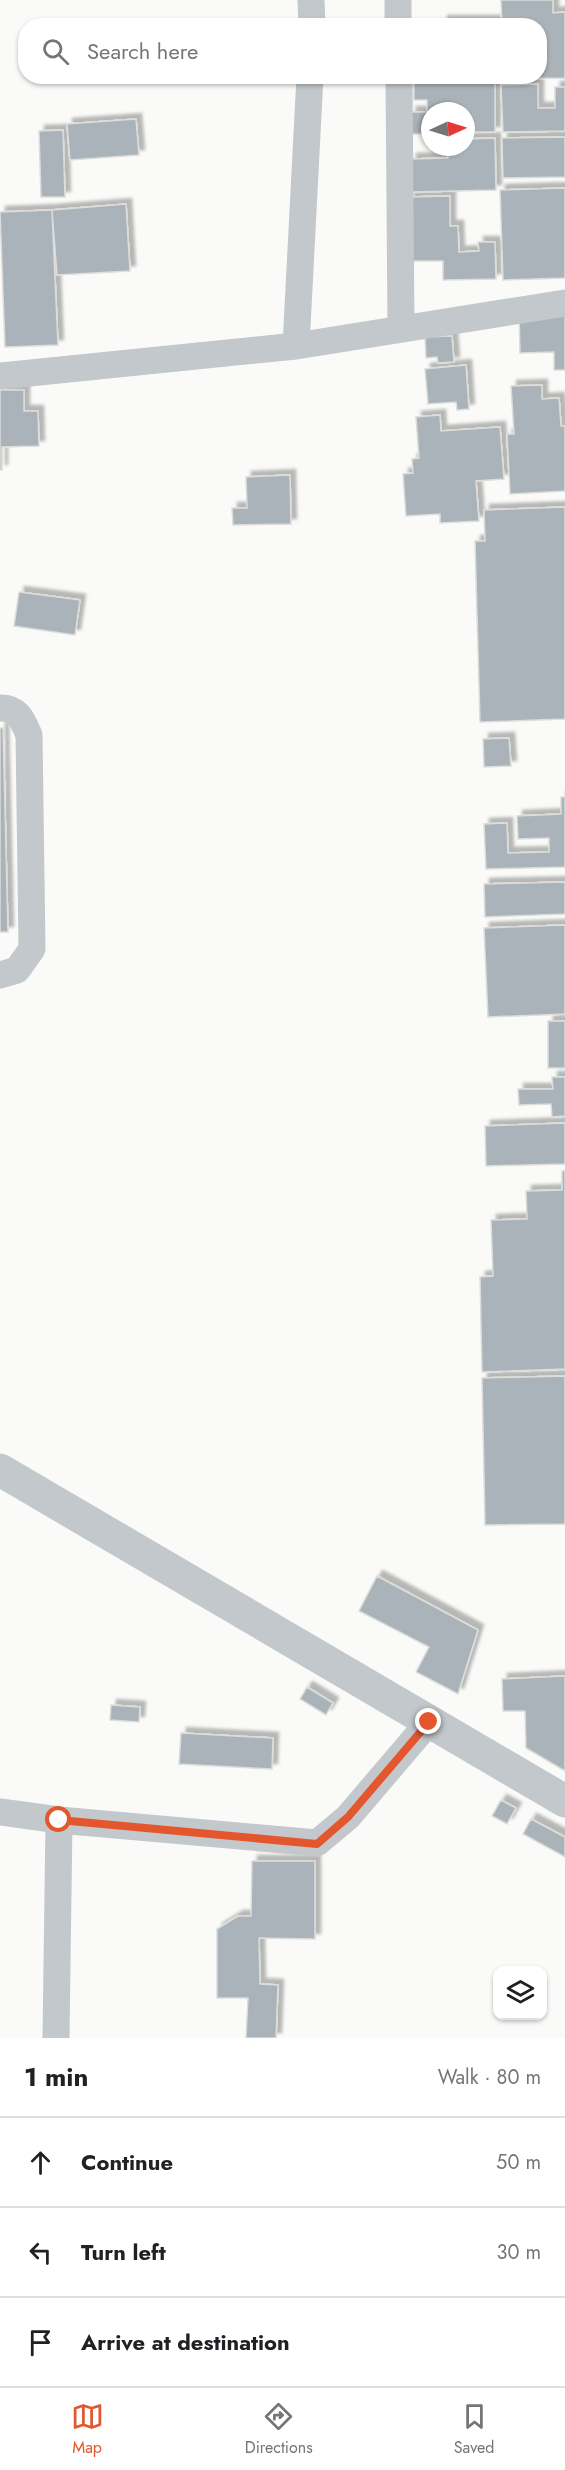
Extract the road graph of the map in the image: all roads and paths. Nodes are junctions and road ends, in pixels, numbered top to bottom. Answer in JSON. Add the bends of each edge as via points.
{"nodes":[{"id":1,"x":311,"y":0,"type":"edge"},
{"id":2,"x":398,"y":0,"type":"edge"},
{"id":3,"x":312,"y":18,"type":"edge"},
{"id":4,"x":398,"y":18,"type":"edge"},
{"id":5,"x":310,"y":84,"type":"edge"},
{"id":6,"x":399,"y":84,"type":"edge"},
{"id":7,"x":565,"y":303,"type":"edge"},
{"id":8,"x":401,"y":329,"type":"junction"},
{"id":9,"x":296,"y":346,"type":"junction"},
{"id":10,"x":0,"y":376,"type":"edge"},
{"id":11,"x":0,"y":708,"type":"edge"},
{"id":12,"x":0,"y":975,"type":"edge"},
{"id":13,"x":0,"y":1470,"type":"edge"},
{"id":14,"x":429,"y":1722,"type":"junction"},
{"id":15,"x":565,"y":1801,"type":"edge"},
{"id":16,"x":0,"y":1812,"type":"edge"},
{"id":17,"x":59,"y":1820,"type":"junction"},
{"id":18,"x":56,"y":2038,"type":"edge"}],
"edges":[{"from":1,"to":3,"type":"street"},
{"from":2,"to":4,"type":"street"},
{"from":5,"to":9,"type":"street"},
{"from":6,"to":8,"type":"street"},
{"from":7,"to":8,"type":"street"},
{"from":8,"to":9,"type":"street"},
{"from":9,"to":10,"type":"street"},
{"from":11,"to":12,"type":"street","via":[[8,708],[22,718],[29,735],[32,949],[17,970]]},
{"from":13,"to":14,"type":"street"},
{"from":14,"to":15,"type":"street"},
{"from":14,"to":17,"type":"street","via":[[348,1817],[317,1844]]},
{"from":16,"to":17,"type":"street"},
{"from":17,"to":18,"type":"street"}]}
